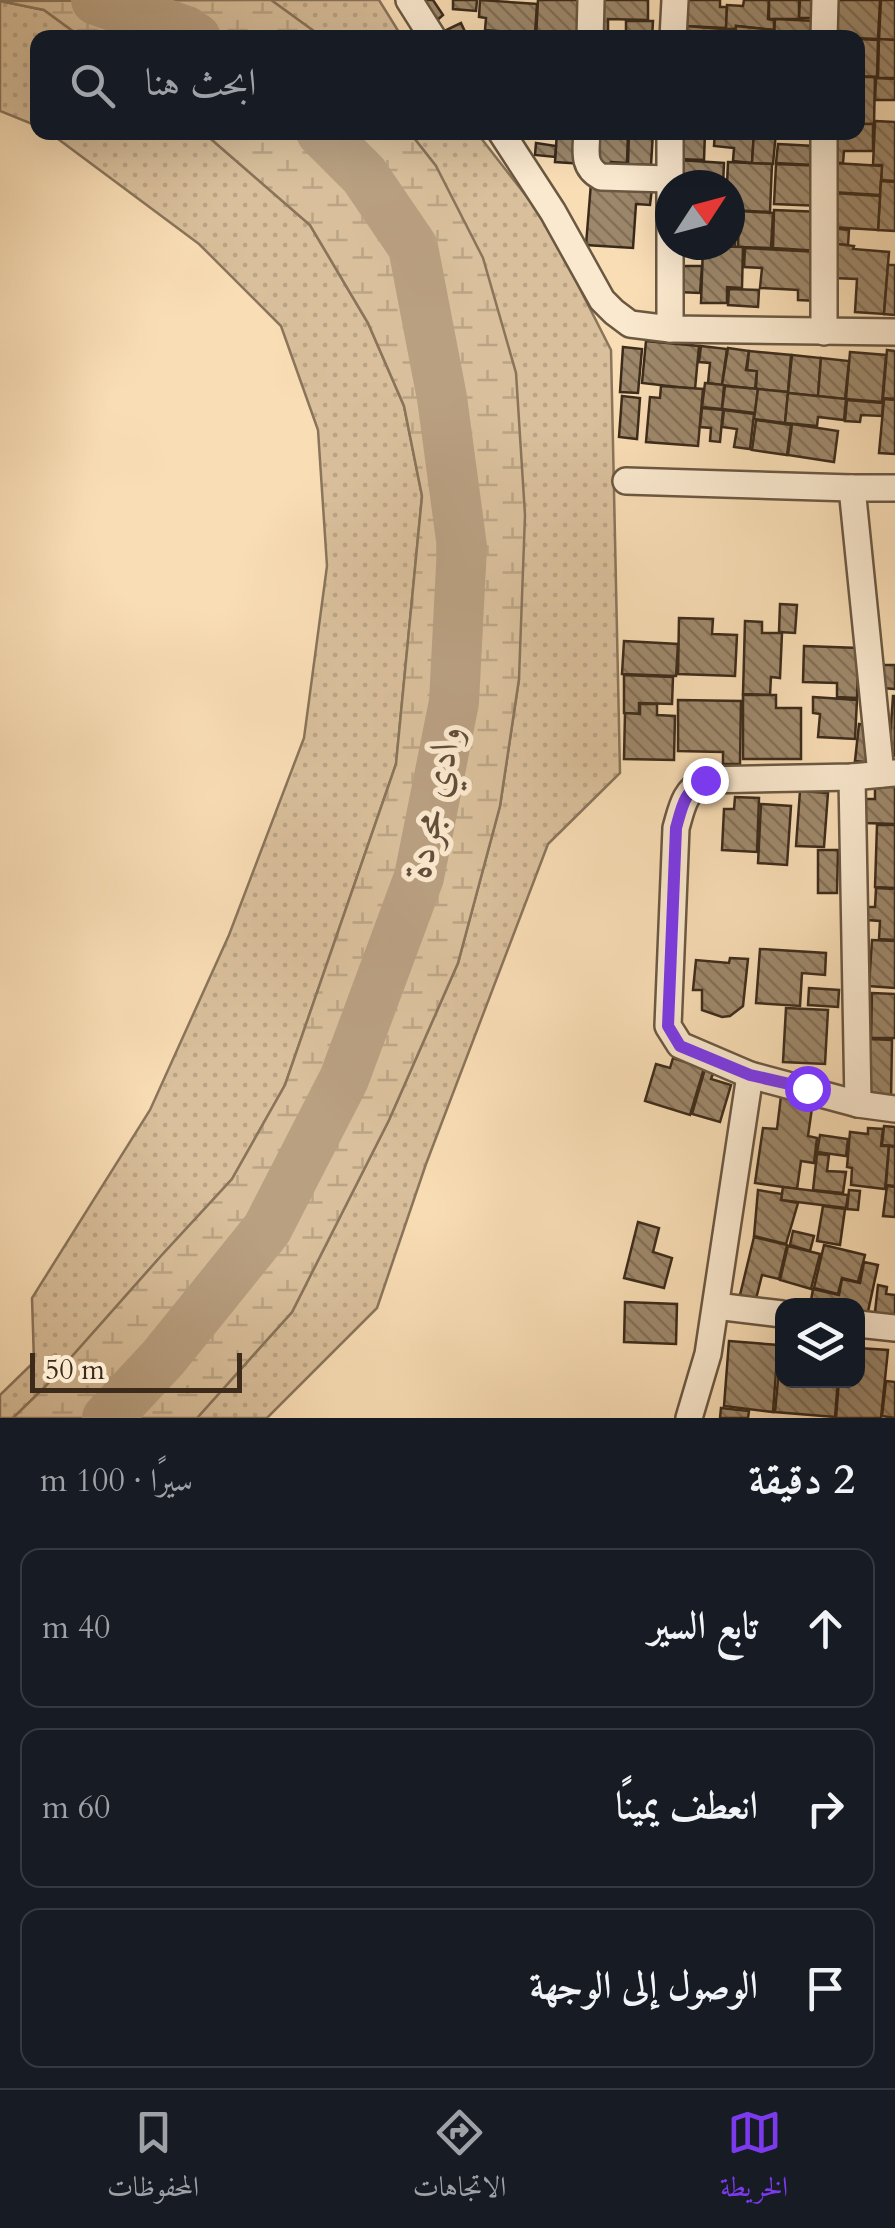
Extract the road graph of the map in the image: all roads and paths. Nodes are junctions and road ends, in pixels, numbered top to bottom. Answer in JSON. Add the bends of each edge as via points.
{"nodes":[{"id":1,"x":408,"y":0,"type":"edge"},
{"id":2,"x":591,"y":0,"type":"edge"},
{"id":3,"x":675,"y":0,"type":"edge"},
{"id":4,"x":824,"y":0,"type":"edge"},
{"id":5,"x":428,"y":30,"type":"edge"},
{"id":6,"x":590,"y":30,"type":"edge"},
{"id":7,"x":674,"y":30,"type":"edge"},
{"id":8,"x":824,"y":30,"type":"edge"},
{"id":9,"x":506,"y":140,"type":"edge"},
{"id":10,"x":587,"y":140,"type":"edge"},
{"id":11,"x":670,"y":140,"type":"edge"},
{"id":12,"x":824,"y":140,"type":"edge"},
{"id":13,"x":668,"y":170,"type":"edge"},
{"id":14,"x":655,"y":179,"type":"edge"},
{"id":15,"x":669,"y":260,"type":"edge"},
{"id":16,"x":670,"y":329,"type":"junction"},
{"id":17,"x":824,"y":332,"type":"junction"},
{"id":18,"x":895,"y":332,"type":"edge"},
{"id":19,"x":626,"y":480,"type":"dead end"},
{"id":20,"x":852,"y":488,"type":"junction"},
{"id":21,"x":895,"y":488,"type":"edge"},
{"id":22,"x":888,"y":774,"type":"edge"},
{"id":23,"x":852,"y":777,"type":"junction"},
{"id":24,"x":750,"y":1075,"type":"junction"},
{"id":25,"x":858,"y":1104,"type":"junction"},
{"id":26,"x":895,"y":1108,"type":"edge"},
{"id":27,"x":716,"y":1306,"type":"junction"},
{"id":28,"x":775,"y":1313,"type":"edge"},
{"id":29,"x":865,"y":1325,"type":"edge"},
{"id":30,"x":895,"y":1328,"type":"edge"},
{"id":31,"x":689,"y":1418,"type":"edge"}],
"edges":[{"from":1,"to":5,"type":"street"},
{"from":2,"to":6,"type":"street"},
{"from":3,"to":7,"type":"street"},
{"from":4,"to":8,"type":"street"},
{"from":9,"to":16,"type":"street","via":[[602,300],[630,324]]},
{"from":10,"to":14,"type":"street","via":[[592,173]]},
{"from":11,"to":13,"type":"street"},
{"from":12,"to":17,"type":"street"},
{"from":15,"to":16,"type":"street"},
{"from":16,"to":17,"type":"street"},
{"from":17,"to":18,"type":"street"},
{"from":19,"to":20,"type":"street"},
{"from":20,"to":21,"type":"street"},
{"from":20,"to":22,"type":"street"},
{"from":22,"to":23,"type":"street"},
{"from":23,"to":24,"type":"street","via":[[705,780],[684,797],[676,828],[668,1026],[680,1046]]},
{"from":23,"to":25,"type":"street"},
{"from":24,"to":25,"type":"street"},
{"from":24,"to":27,"type":"street"},
{"from":25,"to":26,"type":"street"},
{"from":27,"to":28,"type":"street"},
{"from":27,"to":31,"type":"street"},
{"from":29,"to":30,"type":"street"}]}
